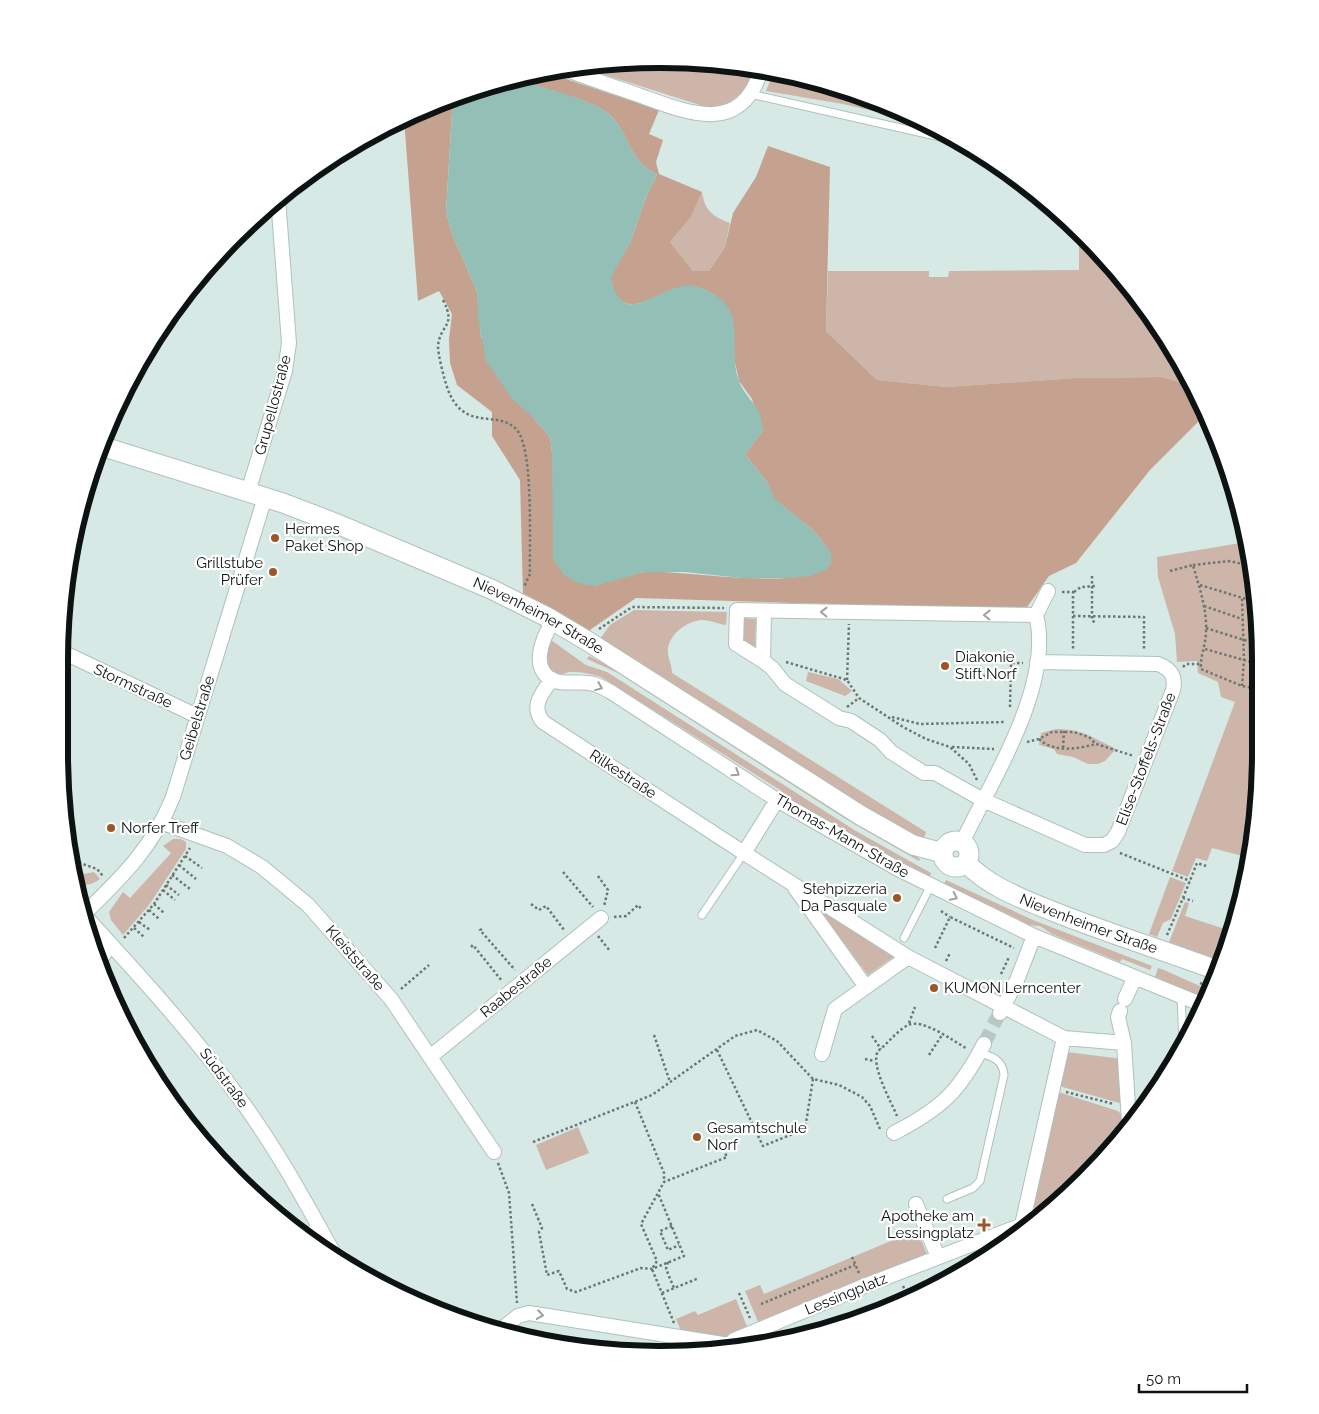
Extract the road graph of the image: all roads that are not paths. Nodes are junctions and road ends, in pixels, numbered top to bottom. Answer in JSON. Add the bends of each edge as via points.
{"nodes":[{"id":1,"x":578,"y":74,"type":"edge"},
{"id":2,"x":758,"y":76,"type":"edge"},
{"id":3,"x":750,"y":94,"type":"junction"},
{"id":4,"x":934,"y":135,"type":"edge"},
{"id":5,"x":279,"y":206,"type":"edge"},
{"id":6,"x":107,"y":448,"type":"edge"},
{"id":7,"x":256,"y":494,"type":"junction"},
{"id":8,"x":1048,"y":591,"type":"road end"},
{"id":9,"x":764,"y":611,"type":"junction"},
{"id":10,"x":1036,"y":615,"type":"junction"},
{"id":11,"x":553,"y":621,"type":"junction"},
{"id":12,"x":69,"y":655,"type":"dead end"},
{"id":13,"x":763,"y":661,"type":"junction"},
{"id":14,"x":1038,"y":662,"type":"junction"},
{"id":15,"x":552,"y":679,"type":"junction"},
{"id":16,"x":197,"y":716,"type":"junction"},
{"id":17,"x":777,"y":800,"type":"junction"},
{"id":18,"x":983,"y":800,"type":"junction"},
{"id":19,"x":163,"y":823,"type":"junction"},
{"id":20,"x":962,"y":843,"type":"junction"},
{"id":21,"x":738,"y":850,"type":"junction"},
{"id":22,"x":943,"y":852,"type":"junction"},
{"id":23,"x":966,"y":863,"type":"junction"},
{"id":24,"x":790,"y":882,"type":"junction"},
{"id":25,"x":931,"y":886,"type":"junction"},
{"id":26,"x":89,"y":911,"type":"edge"},
{"id":27,"x":702,"y":915,"type":"dead end"},
{"id":28,"x":601,"y":918,"type":"dead end"},
{"id":29,"x":93,"y":923,"type":"edge"},
{"id":30,"x":1034,"y":936,"type":"junction"},
{"id":31,"x":904,"y":938,"type":"dead end"},
{"id":32,"x":113,"y":946,"type":"junction"},
{"id":33,"x":103,"y":956,"type":"edge"},
{"id":34,"x":908,"y":957,"type":"junction"},
{"id":35,"x":1211,"y":968,"type":"edge"},
{"id":36,"x":1135,"y":977,"type":"junction"},
{"id":37,"x":866,"y":987,"type":"junction"},
{"id":38,"x":1181,"y":996,"type":"junction"},
{"id":39,"x":1196,"y":1002,"type":"edge"},
{"id":40,"x":1001,"y":1010,"type":"junction"},
{"id":41,"x":1182,"y":1030,"type":"edge"},
{"id":42,"x":1064,"y":1038,"type":"junction"},
{"id":43,"x":1124,"y":1043,"type":"junction"},
{"id":44,"x":978,"y":1050,"type":"joint"},
{"id":45,"x":822,"y":1054,"type":"dead end"},
{"id":46,"x":430,"y":1057,"type":"junction"},
{"id":47,"x":1129,"y":1116,"type":"edge"},
{"id":48,"x":891,"y":1128,"type":"road end"},
{"id":49,"x":494,"y":1152,"type":"road end"},
{"id":50,"x":947,"y":1199,"type":"dead end"},
{"id":51,"x":916,"y":1204,"type":"dead end"},
{"id":52,"x":1027,"y":1219,"type":"edge"},
{"id":53,"x":319,"y":1227,"type":"junction"},
{"id":54,"x":312,"y":1233,"type":"edge"},
{"id":55,"x":1007,"y":1233,"type":"edge"},
{"id":56,"x":330,"y":1246,"type":"edge"},
{"id":57,"x":938,"y":1257,"type":"junction"},
{"id":58,"x":506,"y":1326,"type":"edge"},
{"id":59,"x":733,"y":1341,"type":"edge"},
{"id":60,"x":710,"y":1344,"type":"edge"}],
"edges":[{"from":1,"to":3,"type":"street","via":[[695,114],[722,113],[736,108]]},
{"from":2,"to":3,"type":"street"},
{"from":3,"to":4,"type":"lane"},
{"from":5,"to":7,"type":"street","name":"Grupellostraße","via":[[289,343]]},
{"from":6,"to":7,"type":"main road","name":"Nievenheimer Straße"},
{"from":7,"to":11,"type":"main road","name":"Nievenheimer Straße","via":[[335,522],[516,601]]},
{"from":7,"to":16,"type":"street","name":"Geibelstraße"},
{"from":8,"to":10,"type":"street"},
{"from":10,"to":9,"type":"street","one_way":true},
{"from":9,"to":13,"type":"street"},
{"from":9,"to":13,"type":"street","via":[[738,610],[736,644]]},
{"from":10,"to":14,"type":"street"},
{"from":11,"to":15,"type":"street","via":[[539,657],[542,667]]},
{"from":11,"to":22,"type":"main road","name":"Nievenheimer Straße","via":[[860,815],[912,845]]},
{"from":12,"to":16,"type":"street","name":"Stormstraße"},
{"from":13,"to":18,"type":"street","via":[[785,684],[839,718],[851,721],[924,773],[935,773]]},
{"from":14,"to":18,"type":"street","via":[[1028,702]]},
{"from":14,"to":18,"type":"street","name":"Elise-Stoffels-Straße","via":[[1166,667],[1173,674],[1175,683],[1112,841],[1101,846],[1085,845]]},
{"from":15,"to":17,"type":"street","name":"Thomas-Mann-Straße","one_way":true,"via":[[593,683],[611,692]]},
{"from":15,"to":21,"type":"street","name":"Rilkestraße","via":[[537,703],[538,717]]},
{"from":16,"to":19,"type":"street","name":"Geibelstraße"},
{"from":17,"to":21,"type":"street"},
{"from":17,"to":25,"type":"street","name":"Thomas-Mann-Straße"},
{"from":18,"to":20,"type":"street"},
{"from":19,"to":26,"type":"street","name":"Geibelstraße","via":[[135,862]]},
{"from":19,"to":46,"type":"street","name":"Kleiststraße","via":[[199,834],[244,855],[290,889],[324,921],[390,999]]},
{"from":20,"to":22,"type":"main road","via":[[950,843]]},
{"from":20,"to":23,"type":"main road","via":[[969,852]]},
{"from":21,"to":24,"type":"street","name":"Rilkestraße"},
{"from":21,"to":27,"type":"lane"},
{"from":22,"to":23,"type":"main road","name":"Nievenheimer Straße","via":[[950,866]]},
{"from":23,"to":35,"type":"main road","name":"Nievenheimer Straße","via":[[984,880],[1012,895],[1097,929]]},
{"from":24,"to":34,"type":"street","name":"Rilkestraße"},
{"from":24,"to":37,"type":"street","name":"Rilkestraße"},
{"from":25,"to":30,"type":"street","name":"Thomas-Mann-Straße","one_way":true},
{"from":25,"to":31,"type":"lane"},
{"from":28,"to":46,"type":"street","name":"Raabestraße"},
{"from":29,"to":32,"type":"street","name":"Südstraße"},
{"from":30,"to":36,"type":"street","name":"Thomas-Mann-Straße"},
{"from":30,"to":40,"type":"street"},
{"from":32,"to":33,"type":"street"},
{"from":32,"to":53,"type":"street","name":"Südstraße","via":[[199,1045],[240,1099]]},
{"from":34,"to":37,"type":"street"},
{"from":34,"to":40,"type":"street","name":"Rilkestraße"},
{"from":36,"to":38,"type":"street","name":"Thomas-Mann-Straße"},
{"from":36,"to":43,"type":"street","via":[[1118,1017]]},
{"from":37,"to":45,"type":"street","via":[[835,1009]]},
{"from":38,"to":39,"type":"street","name":"Thomas-Mann-Straße"},
{"from":38,"to":41,"type":"lane"},
{"from":40,"to":42,"type":"street","via":[[1024,1017]]},
{"from":42,"to":43,"type":"street"},
{"from":42,"to":52,"type":"street","name":"Lessingplatz"},
{"from":43,"to":47,"type":"street"},
{"from":44,"to":48,"type":"street","via":[[954,1092],[942,1104],[924,1117]]},
{"from":44,"to":50,"type":"lane","via":[[997,1059],[1004,1075],[980,1181],[973,1188]]},
{"from":46,"to":49,"type":"street","name":"Kleiststraße"},
{"from":51,"to":57,"type":"street"},
{"from":53,"to":54,"type":"street"},
{"from":53,"to":56,"type":"street","name":"Südstraße"},
{"from":55,"to":57,"type":"street","name":"Lessingplatz"},
{"from":57,"to":59,"type":"street","name":"Lessingplatz"},
{"from":58,"to":60,"type":"street","one_way":true,"via":[[518,1316],[529,1313]]}]}
